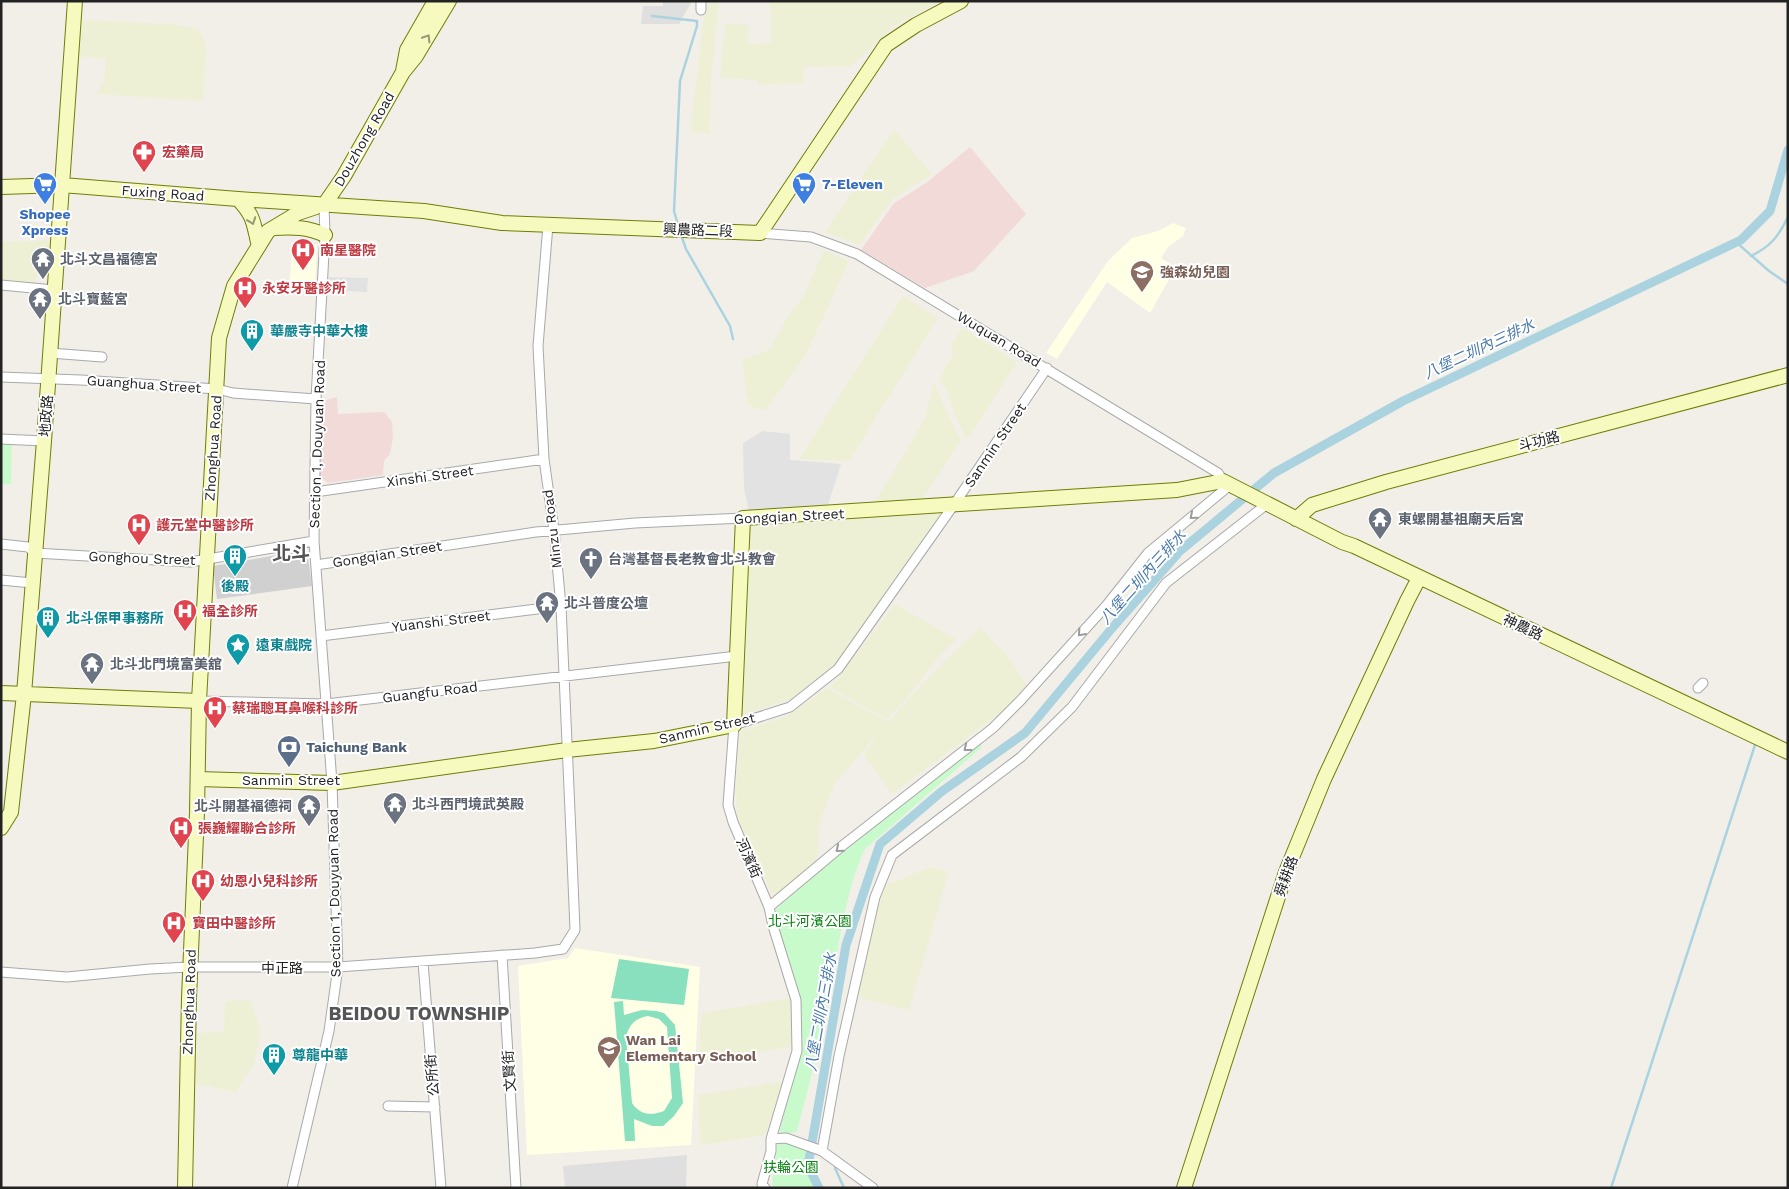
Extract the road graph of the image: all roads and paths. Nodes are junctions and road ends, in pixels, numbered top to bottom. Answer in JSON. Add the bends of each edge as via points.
{"nodes":[{"id":1,"x":75,"y":1,"type":"edge"},
{"id":2,"x":435,"y":1,"type":"edge"},
{"id":3,"x":449,"y":1,"type":"edge"},
{"id":4,"x":961,"y":1,"type":"edge"},
{"id":5,"x":403,"y":72,"type":"junction"},
{"id":6,"x":62,"y":185,"type":"junction"},
{"id":7,"x":1,"y":187,"type":"edge"},
{"id":8,"x":238,"y":199,"type":"junction"},
{"id":9,"x":324,"y":205,"type":"junction"},
{"id":10,"x":548,"y":225,"type":"junction"},
{"id":11,"x":271,"y":228,"type":"junction"},
{"id":12,"x":760,"y":233,"type":"junction"},
{"id":13,"x":326,"y":235,"type":"junction"},
{"id":14,"x":259,"y":246,"type":"junction"},
{"id":15,"x":1,"y":285,"type":"edge"},
{"id":16,"x":54,"y":290,"type":"junction"},
{"id":17,"x":50,"y":354,"type":"junction"},
{"id":18,"x":102,"y":357,"type":"dead end"},
{"id":19,"x":1048,"y":368,"type":"junction"},
{"id":20,"x":1788,"y":375,"type":"edge"},
{"id":21,"x":1,"y":376,"type":"edge"},
{"id":22,"x":48,"y":379,"type":"junction"},
{"id":23,"x":217,"y":389,"type":"junction"},
{"id":24,"x":316,"y":399,"type":"junction"},
{"id":25,"x":1,"y":439,"type":"edge"},
{"id":26,"x":44,"y":441,"type":"junction"},
{"id":27,"x":544,"y":459,"type":"junction"},
{"id":28,"x":1229,"y":484,"type":"junction"},
{"id":29,"x":315,"y":492,"type":"junction"},
{"id":30,"x":1263,"y":502,"type":"junction"},
{"id":31,"x":953,"y":506,"type":"junction"},
{"id":32,"x":743,"y":518,"type":"junction"},
{"id":33,"x":1296,"y":519,"type":"junction"},
{"id":34,"x":554,"y":530,"type":"junction"},
{"id":35,"x":314,"y":541,"type":"junction"},
{"id":36,"x":1,"y":544,"type":"edge"},
{"id":37,"x":35,"y":553,"type":"junction"},
{"id":38,"x":207,"y":560,"type":"junction"},
{"id":39,"x":316,"y":565,"type":"junction"},
{"id":40,"x":1419,"y":578,"type":"junction"},
{"id":41,"x":1,"y":580,"type":"edge"},
{"id":42,"x":32,"y":583,"type":"junction"},
{"id":43,"x":561,"y":606,"type":"junction"},
{"id":44,"x":321,"y":636,"type":"junction"},
{"id":45,"x":737,"y":656,"type":"junction"},
{"id":46,"x":564,"y":676,"type":"junction"},
{"id":47,"x":1,"y":693,"type":"edge"},
{"id":48,"x":24,"y":694,"type":"junction"},
{"id":49,"x":199,"y":701,"type":"junction"},
{"id":50,"x":326,"y":704,"type":"junction"},
{"id":51,"x":734,"y":725,"type":"junction"},
{"id":52,"x":567,"y":750,"type":"junction"},
{"id":53,"x":1788,"y":752,"type":"edge"},
{"id":54,"x":198,"y":779,"type":"junction"},
{"id":55,"x":332,"y":783,"type":"junction"},
{"id":56,"x":1,"y":828,"type":"edge"},
{"id":57,"x":769,"y":907,"type":"junction"},
{"id":58,"x":563,"y":949,"type":"joint"},
{"id":59,"x":502,"y":955,"type":"junction"},
{"id":60,"x":423,"y":962,"type":"junction"},
{"id":61,"x":190,"y":967,"type":"junction"},
{"id":62,"x":338,"y":967,"type":"junction"},
{"id":63,"x":1,"y":972,"type":"edge"},
{"id":64,"x":388,"y":1106,"type":"dead end"},
{"id":65,"x":435,"y":1107,"type":"junction"},
{"id":66,"x":771,"y":1139,"type":"junction"},
{"id":67,"x":822,"y":1151,"type":"junction"},
{"id":68,"x":185,"y":1188,"type":"edge"},
{"id":69,"x":292,"y":1188,"type":"edge"},
{"id":70,"x":441,"y":1188,"type":"edge"},
{"id":71,"x":516,"y":1188,"type":"edge"},
{"id":72,"x":765,"y":1188,"type":"edge"},
{"id":73,"x":873,"y":1188,"type":"edge"},
{"id":74,"x":1184,"y":1188,"type":"edge"}],
"edges":[{"from":1,"to":6,"type":"street","name":"地政路"},
{"from":2,"to":5,"type":"street","name":"Douzhong Road","via":[[407,50]]},
{"from":5,"to":3,"type":"street","name":"Douzhong Road","one_way":true},
{"from":4,"to":12,"type":"street","via":[[886,45]]},
{"from":5,"to":9,"type":"street","name":"Douzhong Road"},
{"from":6,"to":7,"type":"street","name":"Fuxing Road"},
{"from":6,"to":8,"type":"street","name":"Fuxing Road"},
{"from":6,"to":16,"type":"street","name":"地政路"},
{"from":8,"to":9,"type":"street","name":"Fuxing Road"},
{"from":8,"to":14,"type":"street","one_way":true,"via":[[249,211]]},
{"from":9,"to":10,"type":"street","name":"興農路二段","via":[[424,211],[493,223]]},
{"from":9,"to":11,"type":"street","name":"Zhonghua Road","via":[[298,213]]},
{"from":9,"to":13,"type":"street","name":"Section 1, Douyuan Road"},
{"from":10,"to":12,"type":"street","name":"興農路二段"},
{"from":10,"to":27,"type":"street","name":"Minzu Road","via":[[538,346]]},
{"from":11,"to":13,"type":"street","via":[[300,227]]},
{"from":11,"to":14,"type":"street","name":"Zhonghua Road"},
{"from":12,"to":19,"type":"street","name":"Wuquan Road","via":[[811,237],[857,254]]},
{"from":13,"to":24,"type":"street","name":"Section 1, Douyuan Road"},
{"from":14,"to":23,"type":"street","name":"Zhonghua Road","via":[[234,286],[224,319],[219,338]]},
{"from":15,"to":16,"type":"street"},
{"from":16,"to":17,"type":"street","name":"地政路"},
{"from":17,"to":18,"type":"street"},
{"from":17,"to":22,"type":"street","name":"地政路"},
{"from":19,"to":28,"type":"street","name":"Wuquan Road","via":[[1218,472]]},
{"from":19,"to":31,"type":"street","name":"Sanmin Street"},
{"from":20,"to":33,"type":"street","name":"斗功路","via":[[1386,482],[1312,505]]},
{"from":21,"to":22,"type":"street","name":"Guanghua Street"},
{"from":22,"to":23,"type":"street","name":"Guanghua Street"},
{"from":22,"to":26,"type":"street","name":"地政路"},
{"from":23,"to":24,"type":"street","name":"Guanghua Street"},
{"from":23,"to":38,"type":"street","name":"Zhonghua Road"},
{"from":24,"to":29,"type":"street","name":"Section 1, Douyuan Road"},
{"from":25,"to":26,"type":"street"},
{"from":26,"to":37,"type":"street","name":"地政路"},
{"from":27,"to":29,"type":"street","name":"Xinshi Street"},
{"from":27,"to":34,"type":"street","name":"Minzu Road"},
{"from":28,"to":30,"type":"street"},
{"from":28,"to":31,"type":"street","name":"Gongqian Street"},
{"from":28,"to":57,"type":"street","one_way":true,"via":[[1148,553],[1106,606],[993,728]]},
{"from":29,"to":35,"type":"street","name":"Section 1, Douyuan Road"},
{"from":30,"to":33,"type":"street","name":"神農路"},
{"from":30,"to":67,"type":"street","via":[[1166,583],[1072,707],[1021,757],[892,855],[875,897],[839,1056]]},
{"from":31,"to":32,"type":"street","name":"Gongqian Street"},
{"from":31,"to":51,"type":"street","name":"Sanmin Street","via":[[838,669],[790,707]]},
{"from":32,"to":34,"type":"street","name":"Gongqian Street"},
{"from":32,"to":45,"type":"street","name":"河濱街"},
{"from":33,"to":40,"type":"street","name":"神農路"},
{"from":34,"to":39,"type":"street","name":"Gongqian Street"},
{"from":34,"to":43,"type":"street","name":"Minzu Road"},
{"from":35,"to":38,"type":"street","name":"Gonghou Street"},
{"from":35,"to":39,"type":"street","name":"Section 1, Douyuan Road"},
{"from":36,"to":37,"type":"street","name":"Gonghou Street","via":[[28,547]]},
{"from":37,"to":38,"type":"street","name":"Gonghou Street","via":[[190,562]]},
{"from":37,"to":42,"type":"street","name":"地政路"},
{"from":38,"to":49,"type":"street","name":"Zhonghua Road"},
{"from":39,"to":44,"type":"street","name":"Section 1, Douyuan Road"},
{"from":40,"to":53,"type":"street","name":"神農路"},
{"from":40,"to":74,"type":"street","name":"舜耕路","via":[[1324,779],[1286,872]]},
{"from":41,"to":42,"type":"street"},
{"from":42,"to":48,"type":"street","name":"地政路"},
{"from":43,"to":44,"type":"street","name":"Yuanshi Street"},
{"from":43,"to":46,"type":"street","name":"Minzu Road"},
{"from":44,"to":50,"type":"street","name":"Section 1, Douyuan Road"},
{"from":45,"to":46,"type":"street","name":"Guangfu Road"},
{"from":45,"to":51,"type":"street","name":"河濱街"},
{"from":46,"to":50,"type":"street","name":"Guangfu Road"},
{"from":46,"to":52,"type":"street","name":"Minzu Road"},
{"from":47,"to":48,"type":"street","name":"Guangfu Road"},
{"from":48,"to":49,"type":"street","name":"Guangfu Road"},
{"from":48,"to":56,"type":"street","name":"地政路","via":[[11,812]]},
{"from":49,"to":50,"type":"street","name":"Guangfu Road"},
{"from":49,"to":54,"type":"street","name":"Zhonghua Road"},
{"from":50,"to":55,"type":"street","name":"Section 1, Douyuan Road"},
{"from":51,"to":52,"type":"street","name":"Sanmin Street","via":[[654,740]]},
{"from":51,"to":57,"type":"street","name":"河濱街","via":[[728,805]]},
{"from":52,"to":55,"type":"street","name":"Sanmin Street"},
{"from":52,"to":58,"type":"street","name":"Minzu Road","via":[[575,930]]},
{"from":54,"to":55,"type":"street","name":"Sanmin Street"},
{"from":54,"to":61,"type":"street","name":"Zhonghua Road"},
{"from":55,"to":62,"type":"street","name":"Section 1, Douyuan Road"},
{"from":57,"to":66,"type":"street","name":"河濱街","via":[[796,1000],[797,1051]]},
{"from":58,"to":59,"type":"street","name":"中正路"},
{"from":59,"to":60,"type":"street","name":"中正路"},
{"from":59,"to":71,"type":"street","name":"文賢街"},
{"from":60,"to":62,"type":"street","name":"中正路"},
{"from":60,"to":65,"type":"street","name":"公所街"},
{"from":61,"to":62,"type":"street","name":"中正路"},
{"from":61,"to":63,"type":"street","name":"中正路","via":[[67,977]]},
{"from":61,"to":68,"type":"street","name":"Zhonghua Road"},
{"from":62,"to":69,"type":"street","name":"Section 1, Douyuan Road","via":[[329,1031]]},
{"from":64,"to":65,"type":"street"},
{"from":65,"to":70,"type":"street","name":"公所街"},
{"from":66,"to":67,"type":"street","via":[[786,1138]]},
{"from":66,"to":72,"type":"street","name":"河濱街","via":[[762,1184]]},
{"from":67,"to":73,"type":"street"}]}
